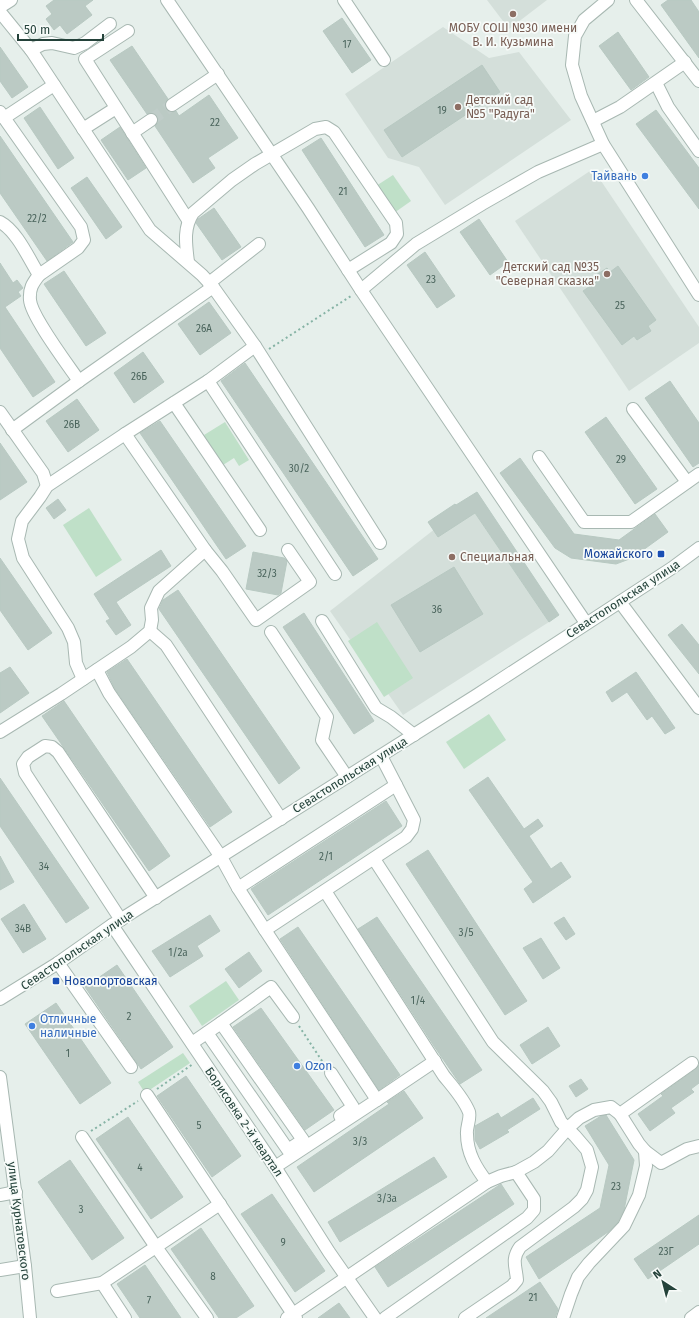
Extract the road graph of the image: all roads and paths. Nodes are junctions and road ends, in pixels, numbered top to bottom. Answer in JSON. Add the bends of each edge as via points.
{"nodes":[{"id":1,"x":11,"y":0,"type":"edge"},
{"id":2,"x":167,"y":0,"type":"edge"},
{"id":3,"x":344,"y":0,"type":"edge"},
{"id":4,"x":608,"y":0,"type":"edge"},
{"id":5,"x":636,"y":0,"type":"edge"},
{"id":6,"x":0,"y":7,"type":"edge"},
{"id":7,"x":0,"y":12,"type":"edge"},
{"id":8,"x":110,"y":24,"type":"dead end"},
{"id":9,"x":128,"y":31,"type":"dead end"},
{"id":10,"x":31,"y":50,"type":"junction"},
{"id":11,"x":384,"y":60,"type":"dead end"},
{"id":12,"x":685,"y":62,"type":"junction"},
{"id":13,"x":218,"y":74,"type":"junction"},
{"id":14,"x":699,"y":81,"type":"edge"},
{"id":15,"x":656,"y":83,"type":"junction"},
{"id":16,"x":54,"y":85,"type":"junction"},
{"id":17,"x":172,"y":105,"type":"tunnel mouth"},
{"id":18,"x":116,"y":108,"type":"junction"},
{"id":19,"x":2,"y":115,"type":"edge"},
{"id":20,"x":151,"y":120,"type":"tunnel mouth"},
{"id":21,"x":593,"y":121,"type":"junction"},
{"id":22,"x":83,"y":129,"type":"junction"},
{"id":23,"x":132,"y":133,"type":"junction"},
{"id":24,"x":602,"y":144,"type":"junction"},
{"id":25,"x":699,"y":151,"type":"edge"},
{"id":26,"x":272,"y":155,"type":"junction"},
{"id":27,"x":188,"y":220,"type":"junction"},
{"id":28,"x":0,"y":222,"type":"edge"},
{"id":29,"x":260,"y":244,"type":"dead end"},
{"id":30,"x":188,"y":262,"type":"junction"},
{"id":31,"x":348,"y":270,"type":"junction"},
{"id":32,"x":39,"y":275,"type":"junction"},
{"id":33,"x":211,"y":285,"type":"junction"},
{"id":34,"x":361,"y":290,"type":"junction"},
{"id":35,"x":699,"y":295,"type":"edge"},
{"id":36,"x":258,"y":350,"type":"junction"},
{"id":37,"x":79,"y":381,"type":"junction"},
{"id":38,"x":208,"y":381,"type":"junction"},
{"id":39,"x":174,"y":403,"type":"junction"},
{"id":40,"x":633,"y":409,"type":"dead end"},
{"id":41,"x":0,"y":412,"type":"edge"},
{"id":42,"x":12,"y":430,"type":"junction"},
{"id":43,"x":125,"y":434,"type":"junction"},
{"id":44,"x":539,"y":457,"type":"dead end"},
{"id":45,"x":699,"y":474,"type":"edge"},
{"id":46,"x":687,"y":482,"type":"junction"},
{"id":47,"x":47,"y":486,"type":"junction"},
{"id":48,"x":260,"y":530,"type":"dead end"},
{"id":49,"x":380,"y":543,"type":"dead end"},
{"id":50,"x":699,"y":548,"type":"edge"},
{"id":51,"x":205,"y":550,"type":"junction"},
{"id":52,"x":288,"y":550,"type":"dead end"},
{"id":53,"x":335,"y":574,"type":"dead end"},
{"id":54,"x":620,"y":602,"type":"junction"},
{"id":55,"x":322,"y":621,"type":"dead end"},
{"id":56,"x":586,"y":623,"type":"junction"},
{"id":57,"x":150,"y":632,"type":"junction"},
{"id":58,"x":271,"y":632,"type":"dead end"},
{"id":59,"x":97,"y":670,"type":"junction"},
{"id":60,"x":83,"y":679,"type":"junction"},
{"id":61,"x":699,"y":708,"type":"edge"},
{"id":62,"x":0,"y":732,"type":"edge"},
{"id":63,"x":414,"y":735,"type":"junction"},
{"id":64,"x":381,"y":756,"type":"junction"},
{"id":65,"x":346,"y":778,"type":"junction"},
{"id":66,"x":396,"y":784,"type":"junction"},
{"id":67,"x":281,"y":819,"type":"junction"},
{"id":68,"x":221,"y":857,"type":"junction"},
{"id":69,"x":374,"y":858,"type":"junction"},
{"id":70,"x":238,"y":888,"type":"junction"},
{"id":71,"x":325,"y":891,"type":"junction"},
{"id":72,"x":156,"y":898,"type":"junction"},
{"id":73,"x":117,"y":923,"type":"junction"},
{"id":74,"x":265,"y":930,"type":"junction"},
{"id":75,"x":58,"y":963,"type":"junction"},
{"id":76,"x":0,"y":999,"type":"edge"},
{"id":77,"x":293,"y":1017,"type":"joint"},
{"id":78,"x":221,"y":1023,"type":"junction"},
{"id":79,"x":207,"y":1033,"type":"junction"},
{"id":80,"x":192,"y":1044,"type":"junction"},
{"id":81,"x":435,"y":1062,"type":"junction"},
{"id":82,"x":692,"y":1063,"type":"dead end"},
{"id":83,"x":132,"y":1067,"type":"dead end"},
{"id":84,"x":331,"y":1073,"type":"joint"},
{"id":85,"x":0,"y":1077,"type":"edge"},
{"id":86,"x":147,"y":1095,"type":"dead end"},
{"id":87,"x":377,"y":1100,"type":"junction"},
{"id":88,"x":620,"y":1114,"type":"junction"},
{"id":89,"x":568,"y":1128,"type":"junction"},
{"id":90,"x":82,"y":1137,"type":"dead end"},
{"id":91,"x":303,"y":1140,"type":"junction"},
{"id":92,"x":699,"y":1146,"type":"edge"},
{"id":93,"x":645,"y":1151,"type":"junction"},
{"id":94,"x":275,"y":1167,"type":"junction"},
{"id":95,"x":516,"y":1172,"type":"junction"},
{"id":96,"x":487,"y":1182,"type":"junction"},
{"id":97,"x":16,"y":1192,"type":"junction"},
{"id":98,"x":0,"y":1195,"type":"edge"},
{"id":99,"x":220,"y":1204,"type":"junction"},
{"id":100,"x":156,"y":1247,"type":"junction"},
{"id":101,"x":25,"y":1266,"type":"junction"},
{"id":102,"x":0,"y":1270,"type":"edge"},
{"id":103,"x":346,"y":1277,"type":"junction"},
{"id":104,"x":102,"y":1283,"type":"junction"},
{"id":105,"x":57,"y":1291,"type":"dead end"},
{"id":106,"x":699,"y":1312,"type":"edge"},
{"id":107,"x":292,"y":1316,"type":"edge"},
{"id":108,"x":30,"y":1318,"type":"edge"},
{"id":109,"x":125,"y":1318,"type":"edge"},
{"id":110,"x":207,"y":1318,"type":"edge"},
{"id":111,"x":375,"y":1318,"type":"edge"},
{"id":112,"x":386,"y":1318,"type":"edge"},
{"id":113,"x":466,"y":1318,"type":"edge"},
{"id":114,"x":564,"y":1318,"type":"edge"},
{"id":115,"x":691,"y":1318,"type":"edge"}],
"edges":[{"from":1,"to":6,"type":"street"},
{"from":2,"to":13,"type":"street"},
{"from":3,"to":11,"type":"street"},
{"from":4,"to":21,"type":"street","via":[[584,20],[575,36],[572,65],[581,96]]},
{"from":5,"to":12,"type":"street"},
{"from":7,"to":10,"type":"street"},
{"from":8,"to":10,"type":"street","via":[[86,43],[74,48],[43,44]]},
{"from":9,"to":18,"type":"street","via":[[85,59]]},
{"from":10,"to":16,"type":"street"},
{"from":12,"to":14,"type":"street"},
{"from":12,"to":15,"type":"street"},
{"from":13,"to":17,"type":"street"},
{"from":13,"to":26,"type":"street"},
{"from":15,"to":21,"type":"street"},
{"from":15,"to":25,"type":"street","via":[[668,107]]},
{"from":16,"to":19,"type":"street"},
{"from":16,"to":22,"type":"street"},
{"from":18,"to":22,"type":"street"},
{"from":18,"to":23,"type":"street"},
{"from":19,"to":32,"type":"street","via":[[80,227],[84,240],[78,248]]},
{"from":20,"to":23,"type":"street"},
{"from":21,"to":24,"type":"street"},
{"from":22,"to":30,"type":"street","via":[[150,230]]},
{"from":23,"to":27,"type":"street"},
{"from":24,"to":34,"type":"street","via":[[538,172],[482,204],[416,244]]},
{"from":24,"to":35,"type":"street"},
{"from":26,"to":27,"type":"street","via":[[232,180]]},
{"from":26,"to":31,"type":"street"},
{"from":26,"to":31,"type":"street","via":[[315,129],[326,127],[334,132],[396,223],[398,234],[391,243]]},
{"from":27,"to":30,"type":"street"},
{"from":28,"to":32,"type":"street","via":[[14,234]]},
{"from":29,"to":33,"type":"street"},
{"from":30,"to":33,"type":"street"},
{"from":31,"to":34,"type":"street"},
{"from":32,"to":37,"type":"street","via":[[31,285],[30,300],[34,314]]},
{"from":33,"to":36,"type":"street"},
{"from":33,"to":37,"type":"street"},
{"from":34,"to":36,"type":"path"},
{"from":34,"to":56,"type":"street"},
{"from":36,"to":38,"type":"street"},
{"from":36,"to":49,"type":"street"},
{"from":37,"to":42,"type":"street"},
{"from":38,"to":39,"type":"street"},
{"from":38,"to":53,"type":"street"},
{"from":39,"to":43,"type":"street"},
{"from":39,"to":48,"type":"street"},
{"from":40,"to":46,"type":"street"},
{"from":41,"to":42,"type":"street"},
{"from":42,"to":47,"type":"street","via":[[43,473]]},
{"from":43,"to":47,"type":"street"},
{"from":43,"to":51,"type":"street"},
{"from":44,"to":46,"type":"street","via":[[584,522],[631,522]]},
{"from":45,"to":46,"type":"street"},
{"from":47,"to":60,"type":"street","via":[[22,521],[18,539],[23,558],[68,628],[74,642],[76,663]]},
{"from":50,"to":54,"type":"street","name":"Севастопольская улица"},
{"from":51,"to":52,"type":"street","via":[[256,620],[310,582]]},
{"from":51,"to":57,"type":"street","via":[[159,592],[151,608]]},
{"from":54,"to":56,"type":"street","name":"Севастопольская улица"},
{"from":54,"to":61,"type":"street"},
{"from":55,"to":63,"type":"street","via":[[376,708]]},
{"from":56,"to":63,"type":"street","name":"Севастопольская улица"},
{"from":57,"to":59,"type":"street"},
{"from":57,"to":67,"type":"street","via":[[166,645]]},
{"from":58,"to":65,"type":"street","via":[[327,717],[322,740]]},
{"from":59,"to":60,"type":"street"},
{"from":59,"to":68,"type":"street","via":[[109,693]]},
{"from":60,"to":62,"type":"street"},
{"from":63,"to":64,"type":"street","name":"Севастопольская улица"},
{"from":64,"to":65,"type":"street","name":"Севастопольская улица"},
{"from":64,"to":66,"type":"street"},
{"from":65,"to":67,"type":"street","name":"Севастопольская улица"},
{"from":66,"to":69,"type":"street","via":[[414,820],[412,829],[406,837]]},
{"from":66,"to":70,"type":"street"},
{"from":67,"to":68,"type":"street","name":"Севастопольская улица"},
{"from":68,"to":70,"type":"street"},
{"from":68,"to":72,"type":"street","name":"Севастопольская улица"},
{"from":69,"to":71,"type":"street"},
{"from":69,"to":89,"type":"street","via":[[493,1042],[544,1091],[561,1122]]},
{"from":70,"to":74,"type":"street"},
{"from":71,"to":74,"type":"street"},
{"from":71,"to":81,"type":"street"},
{"from":72,"to":73,"type":"street","name":"Севастопольская улица"},
{"from":72,"to":73,"type":"street","name":"Борисовка 2-й квартал","via":[[58,752],[52,747],[45,746],[28,757],[23,764],[24,773]]},
{"from":73,"to":75,"type":"street","name":"Севастопольская улица"},
{"from":73,"to":80,"type":"street","name":"Борисовка 2-й квартал"},
{"from":74,"to":87,"type":"street"},
{"from":75,"to":76,"type":"street","name":"Севастопольская улица"},
{"from":75,"to":83,"type":"street"},
{"from":77,"to":78,"type":"street","via":[[271,987]]},
{"from":77,"to":84,"type":"path"},
{"from":78,"to":79,"type":"street"},
{"from":78,"to":91,"type":"street"},
{"from":79,"to":80,"type":"street"},
{"from":79,"to":91,"type":"street","via":[[288,1150]]},
{"from":80,"to":94,"type":"street","name":"Борисовка 2-й квартал"},
{"from":81,"to":87,"type":"street"},
{"from":81,"to":96,"type":"street","via":[[469,1114],[466,1133],[468,1147],[476,1168]]},
{"from":82,"to":88,"type":"street"},
{"from":84,"to":91,"type":"street","via":[[353,1107]]},
{"from":85,"to":97,"type":"street","name":"улица Курнатовского"},
{"from":86,"to":99,"type":"street"},
{"from":87,"to":94,"type":"street"},
{"from":88,"to":89,"type":"street","via":[[611,1107],[594,1110]]},
{"from":88,"to":93,"type":"street"},
{"from":89,"to":95,"type":"street","via":[[548,1151]]},
{"from":89,"to":113,"type":"street","via":[[587,1150],[592,1167],[585,1194],[574,1207],[520,1247],[514,1261],[517,1280],[512,1286]]},
{"from":90,"to":100,"type":"street"},
{"from":92,"to":93,"type":"street","via":[[687,1149],[661,1163]]},
{"from":93,"to":114,"type":"street","via":[[646,1166],[639,1195],[624,1226],[578,1277]]},
{"from":94,"to":103,"type":"street","name":"Борисовка 2-й квартал"},
{"from":95,"to":96,"type":"street"},
{"from":95,"to":112,"type":"street","via":[[534,1199],[534,1210],[527,1218]]},
{"from":96,"to":103,"type":"street"},
{"from":97,"to":98,"type":"street"},
{"from":97,"to":101,"type":"street","name":"улица Курнатовского"},
{"from":99,"to":100,"type":"street"},
{"from":99,"to":107,"type":"street"},
{"from":100,"to":104,"type":"street"},
{"from":100,"to":110,"type":"street"},
{"from":101,"to":102,"type":"street"},
{"from":101,"to":108,"type":"street","name":"улица Курнатовского"},
{"from":103,"to":107,"type":"street"},
{"from":103,"to":111,"type":"street","name":"Борисовка 2-й квартал"},
{"from":104,"to":105,"type":"street"},
{"from":104,"to":109,"type":"street"},
{"from":106,"to":115,"type":"street"}]}
